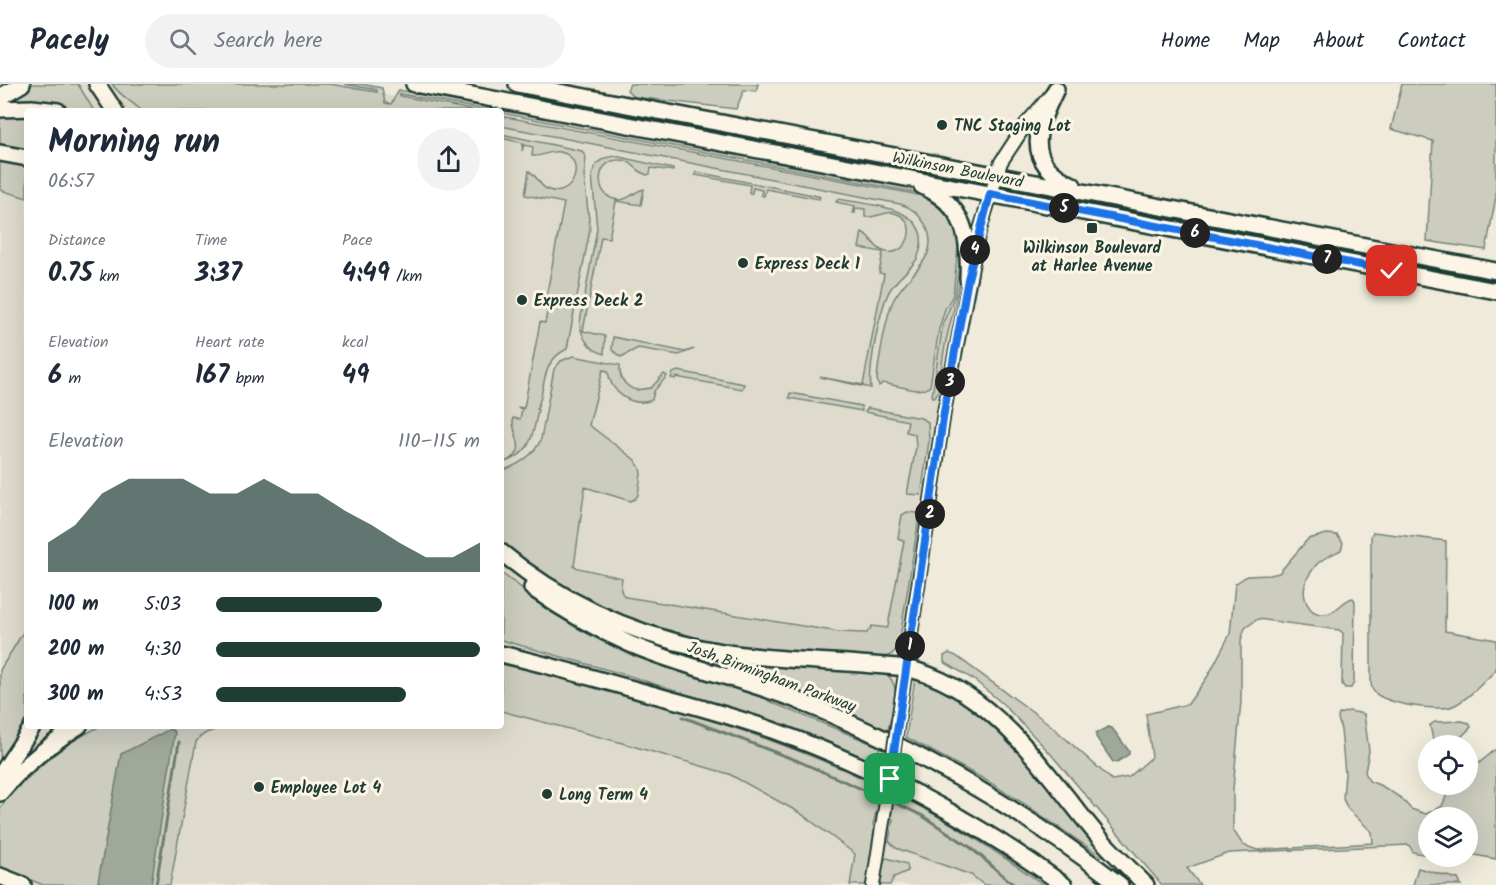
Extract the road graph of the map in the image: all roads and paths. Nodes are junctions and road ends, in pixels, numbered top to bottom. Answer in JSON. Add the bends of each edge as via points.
{"nodes":[{"id":1,"x":22,"y":84,"type":"edge"},
{"id":2,"x":97,"y":84,"type":"edge"},
{"id":3,"x":107,"y":84,"type":"edge"},
{"id":4,"x":414,"y":84,"type":"edge"},
{"id":5,"x":517,"y":84,"type":"edge"},
{"id":6,"x":1059,"y":87,"type":"edge"},
{"id":7,"x":0,"y":97,"type":"edge"},
{"id":8,"x":24,"y":108,"type":"edge"},
{"id":9,"x":113,"y":108,"type":"edge"},
{"id":10,"x":114,"y":108,"type":"edge"},
{"id":11,"x":0,"y":109,"type":"edge"},
{"id":12,"x":658,"y":111,"type":"junction"},
{"id":13,"x":655,"y":130,"type":"junction"},
{"id":14,"x":0,"y":153,"type":"edge"},
{"id":15,"x":24,"y":157,"type":"edge"},
{"id":16,"x":996,"y":175,"type":"junction"},
{"id":17,"x":897,"y":176,"type":"junction"},
{"id":18,"x":990,"y":194,"type":"junction"},
{"id":19,"x":1101,"y":195,"type":"junction"},
{"id":20,"x":1496,"y":271,"type":"edge"},
{"id":21,"x":968,"y":279,"type":"junction"},
{"id":22,"x":1496,"y":291,"type":"edge"},
{"id":23,"x":504,"y":554,"type":"edge"},
{"id":24,"x":504,"y":564,"type":"edge"},
{"id":25,"x":504,"y":655,"type":"edge"},
{"id":26,"x":906,"y":668,"type":"junction"},
{"id":27,"x":31,"y":729,"type":"edge"},
{"id":28,"x":74,"y":729,"type":"edge"},
{"id":29,"x":0,"y":776,"type":"edge"},
{"id":30,"x":0,"y":793,"type":"edge"},
{"id":31,"x":0,"y":876,"type":"edge"},
{"id":32,"x":23,"y":885,"type":"edge"},
{"id":33,"x":873,"y":885,"type":"edge"},
{"id":34,"x":1064,"y":885,"type":"edge"},
{"id":35,"x":1120,"y":885,"type":"edge"},
{"id":36,"x":1146,"y":885,"type":"edge"}],
"edges":[{"from":1,"to":7,"type":"main road"},
{"from":2,"to":9,"type":"main road"},
{"from":3,"to":10,"type":"main road"},
{"from":4,"to":13,"type":"main road","name":"Wilkinson Boulevard"},
{"from":5,"to":12,"type":"main road","name":"Wilkinson Boulevard"},
{"from":6,"to":16,"type":"street","via":[[1026,124]]},
{"from":6,"to":19,"type":"main road","via":[[1038,131],[1041,155],[1058,177]]},
{"from":8,"to":11,"type":"main road"},
{"from":12,"to":13,"type":"main road"},
{"from":12,"to":16,"type":"main road","name":"Wilkinson Boulevard"},
{"from":13,"to":17,"type":"main road","name":"Wilkinson Boulevard"},
{"from":14,"to":15,"type":"main road"},
{"from":16,"to":18,"type":"street"},
{"from":16,"to":19,"type":"main road","name":"Wilkinson Boulevard"},
{"from":17,"to":18,"type":"main road","name":"Wilkinson Boulevard"},
{"from":17,"to":21,"type":"main road","via":[[937,194],[959,216],[967,238]]},
{"from":18,"to":21,"type":"street"},
{"from":18,"to":22,"type":"main road","name":"Wilkinson Boulevard"},
{"from":19,"to":20,"type":"main road","name":"Wilkinson Boulevard"},
{"from":21,"to":26,"type":"street"},
{"from":23,"to":26,"type":"main road","via":[[589,610],[664,639],[751,655]]},
{"from":24,"to":35,"type":"main road","name":"Josh Birmingham Parkway","via":[[560,607],[622,640],[792,698],[928,760],[1017,811]]},
{"from":25,"to":34,"type":"main road","via":[[715,712],[834,755],[946,808]]},
{"from":26,"to":33,"type":"street","bridge":true},
{"from":26,"to":36,"type":"main road","via":[[959,691],[1007,728]]},
{"from":27,"to":29,"type":"main road"},
{"from":28,"to":30,"type":"main road","via":[[31,761]]},
{"from":31,"to":32,"type":"main road"}]}
